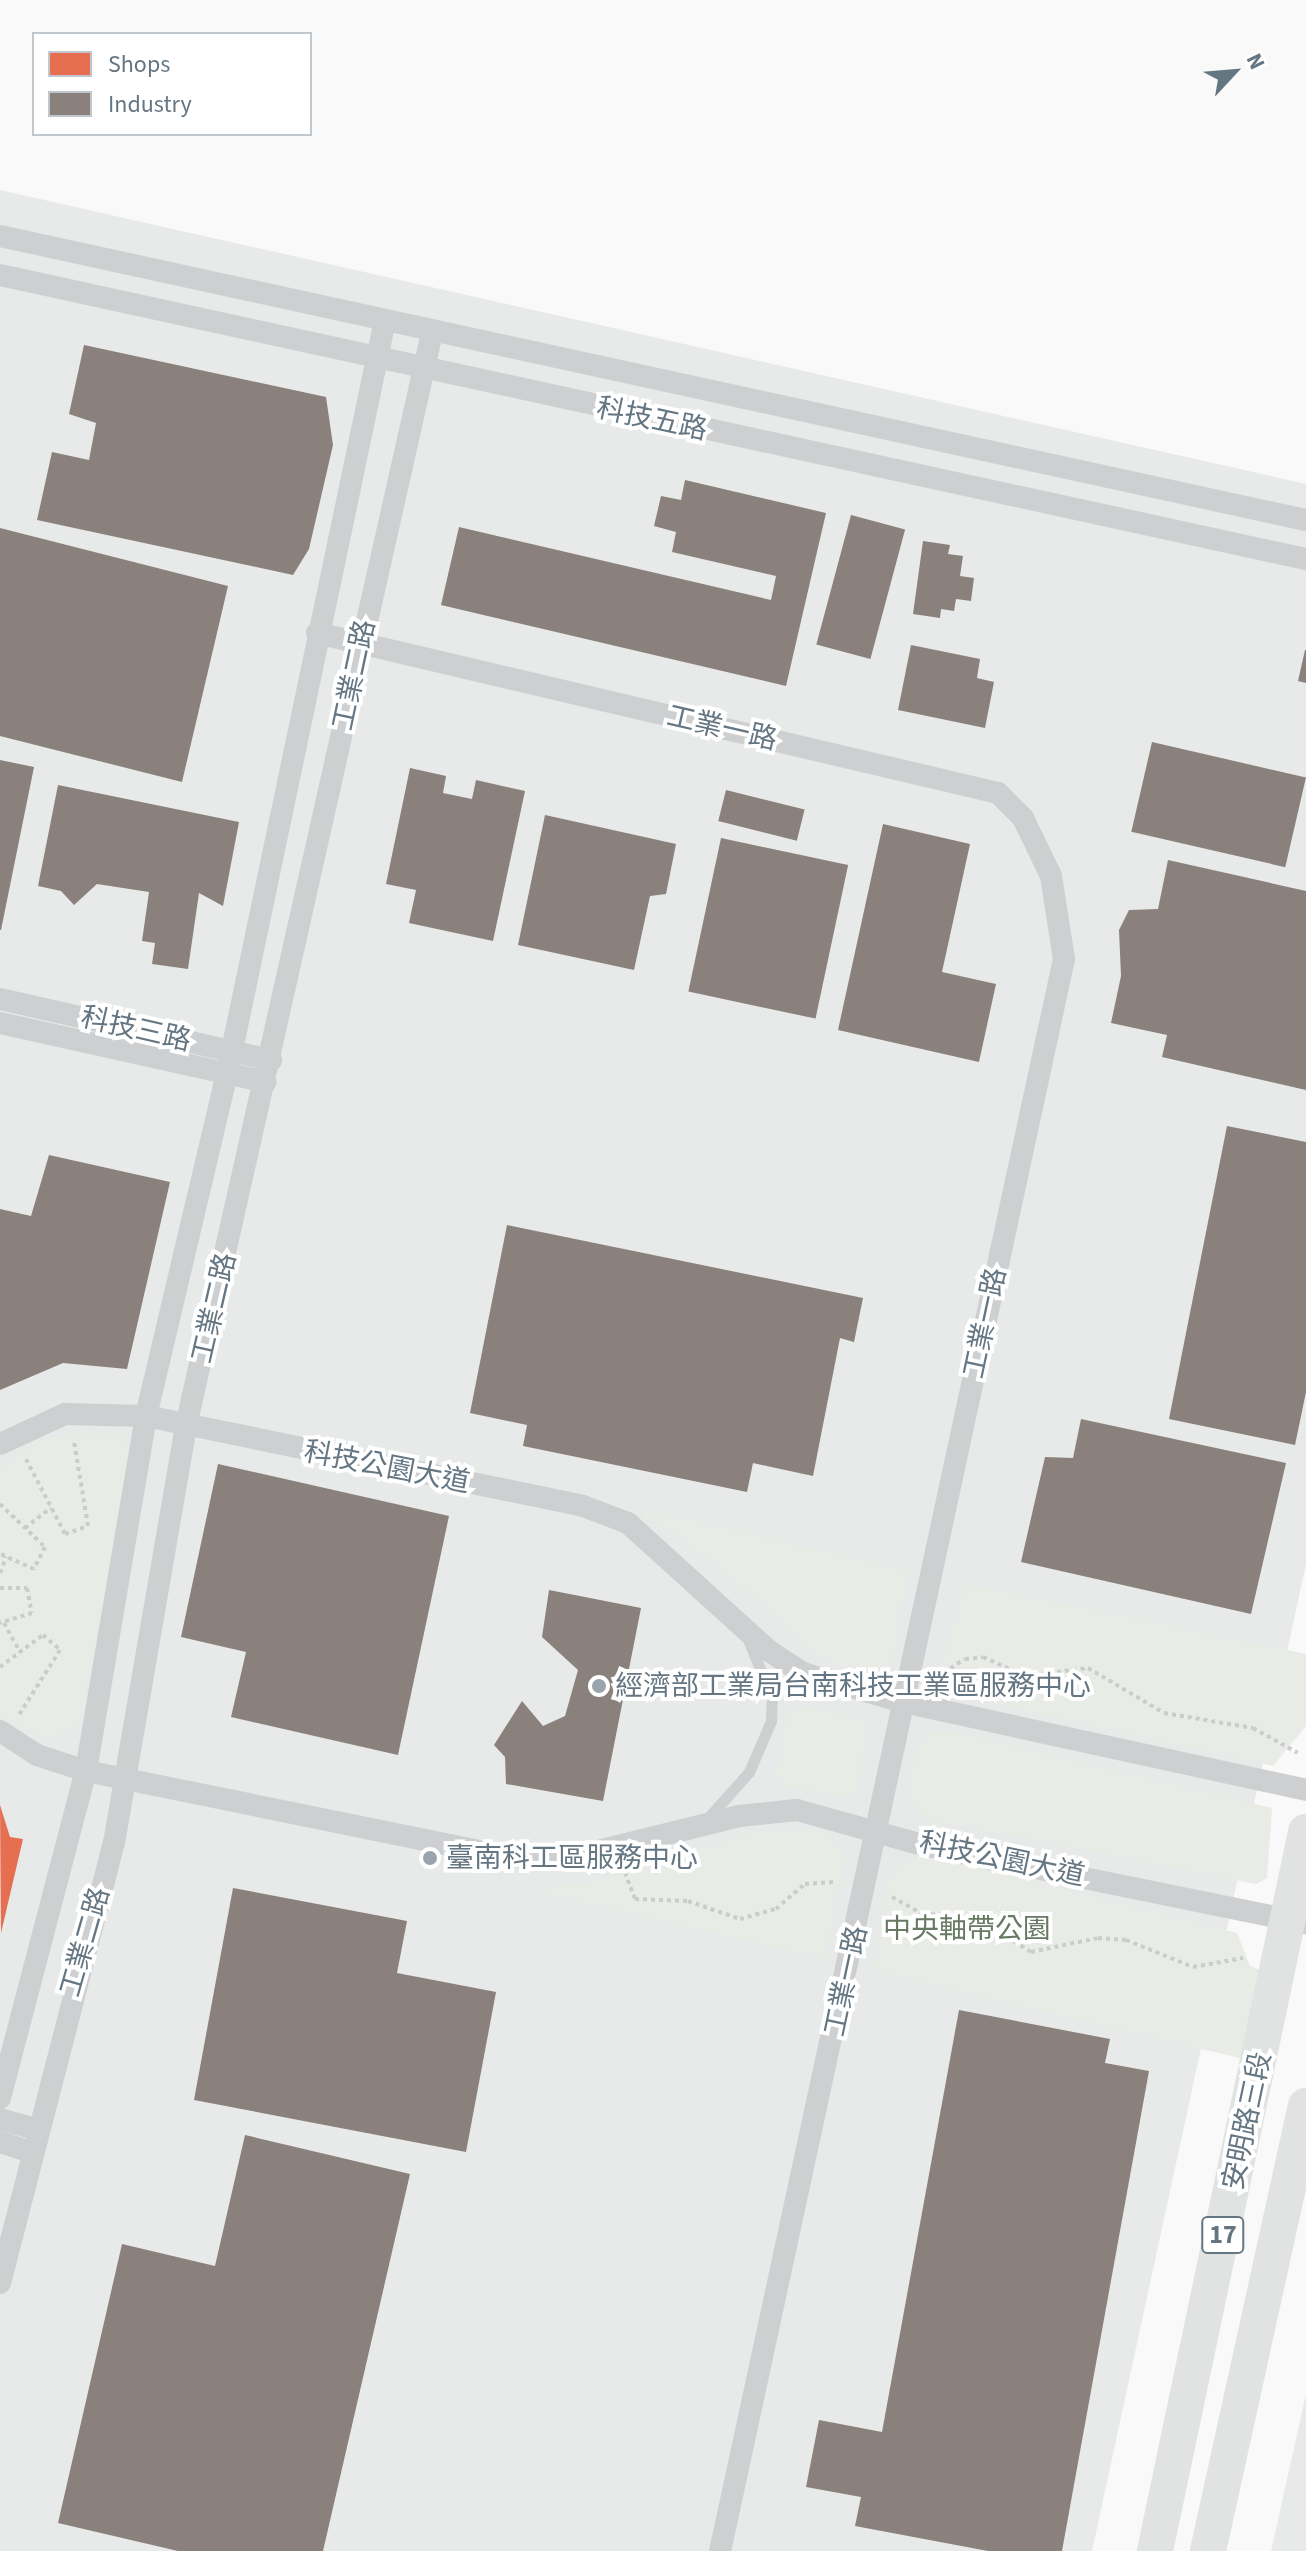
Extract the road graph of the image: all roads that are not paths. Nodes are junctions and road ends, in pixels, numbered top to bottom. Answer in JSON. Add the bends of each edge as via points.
{"nodes":[{"id":1,"x":0,"y":236,"type":"edge"},
{"id":2,"x":0,"y":275,"type":"edge"},
{"id":3,"x":384,"y":325,"type":"junction"},
{"id":4,"x":432,"y":333,"type":"junction"},
{"id":5,"x":374,"y":361,"type":"junction"},
{"id":6,"x":423,"y":371,"type":"junction"},
{"id":7,"x":1306,"y":520,"type":"edge"},
{"id":8,"x":1306,"y":559,"type":"edge"},
{"id":9,"x":317,"y":633,"type":"junction"},
{"id":10,"x":362,"y":642,"type":"junction"},
{"id":11,"x":0,"y":999,"type":"edge"},
{"id":12,"x":0,"y":1023,"type":"edge"},
{"id":13,"x":231,"y":1051,"type":"junction"},
{"id":14,"x":271,"y":1060,"type":"junction"},
{"id":15,"x":227,"y":1074,"type":"junction"},
{"id":16,"x":266,"y":1082,"type":"junction"},
{"id":17,"x":146,"y":1416,"type":"junction"},
{"id":18,"x":186,"y":1426,"type":"junction"},
{"id":19,"x":0,"y":1444,"type":"edge"},
{"id":20,"x":739,"y":1625,"type":"junction"},
{"id":21,"x":903,"y":1702,"type":"junction"},
{"id":22,"x":8,"y":1726,"type":"edge"},
{"id":23,"x":86,"y":1771,"type":"junction"},
{"id":24,"x":127,"y":1780,"type":"junction"},
{"id":25,"x":1306,"y":1790,"type":"edge"},
{"id":26,"x":699,"y":1827,"type":"junction"},
{"id":27,"x":879,"y":1832,"type":"junction"},
{"id":28,"x":1306,"y":1832,"type":"edge"},
{"id":29,"x":1298,"y":1921,"type":"edge"},
{"id":30,"x":0,"y":2098,"type":"edge"},
{"id":31,"x":1306,"y":2106,"type":"edge"},
{"id":32,"x":0,"y":2119,"type":"edge"},
{"id":33,"x":35,"y":2129,"type":"junction"},
{"id":34,"x":0,"y":2142,"type":"edge"},
{"id":35,"x":30,"y":2152,"type":"junction"},
{"id":36,"x":0,"y":2283,"type":"edge"},
{"id":37,"x":720,"y":2551,"type":"edge"},
{"id":38,"x":1155,"y":2551,"type":"edge"},
{"id":39,"x":1208,"y":2551,"type":"edge"}],
"edges":[{"from":1,"to":3,"type":"street","name":"科技五路"},
{"from":2,"to":5,"type":"street","name":"科技五路"},
{"from":3,"to":4,"type":"street","name":"科技五路"},
{"from":3,"to":5,"type":"street","name":"工業二路"},
{"from":4,"to":6,"type":"street","name":"工業二路"},
{"from":4,"to":7,"type":"street","name":"科技五路"},
{"from":5,"to":6,"type":"street","name":"科技五路"},
{"from":5,"to":9,"type":"street","name":"工業二路"},
{"from":6,"to":8,"type":"street","name":"科技五路"},
{"from":6,"to":10,"type":"street","name":"工業二路"},
{"from":9,"to":10,"type":"street","name":"工業一路"},
{"from":9,"to":13,"type":"street","name":"工業二路"},
{"from":10,"to":14,"type":"street","name":"工業二路"},
{"from":10,"to":21,"type":"street","name":"工業一路","via":[[998,793],[1023,818],[1051,876],[1064,959]]},
{"from":11,"to":13,"type":"street","name":"科技三路"},
{"from":12,"to":15,"type":"street","name":"科技三路"},
{"from":13,"to":14,"type":"street","name":"科技三路"},
{"from":13,"to":15,"type":"street","name":"工業二路"},
{"from":14,"to":16,"type":"street","name":"工業二路"},
{"from":15,"to":16,"type":"street","name":"科技三路"},
{"from":15,"to":17,"type":"street","name":"工業二路"},
{"from":16,"to":18,"type":"street","name":"工業二路"},
{"from":17,"to":18,"type":"street","name":"科技公園大道"},
{"from":17,"to":19,"type":"street","name":"科技公園大道","via":[[65,1414]]},
{"from":17,"to":23,"type":"street","name":"工業二路"},
{"from":18,"to":20,"type":"street","name":"科技公園大道","via":[[583,1506],[628,1523]]},
{"from":18,"to":24,"type":"street","name":"工業二路"},
{"from":20,"to":21,"type":"street","name":"科技公園大道","via":[[803,1673]]},
{"from":20,"to":26,"type":"lane","name":"科技公園大道","via":[[767,1678],[771,1721],[735,1794]]},
{"from":21,"to":25,"type":"street","name":"科技公園大道"},
{"from":21,"to":27,"type":"street","name":"工業一路"},
{"from":22,"to":23,"type":"street","name":"科技公園大道","via":[[37,1755]]},
{"from":23,"to":24,"type":"street","name":"科技公園大道"},
{"from":23,"to":30,"type":"street","name":"工業二路"},
{"from":24,"to":26,"type":"street","name":"科技公園大道","via":[[509,1857],[618,1849]]},
{"from":24,"to":33,"type":"street","name":"工業二路"},
{"from":26,"to":27,"type":"street","name":"科技公園大道","via":[[797,1810]]},
{"from":27,"to":29,"type":"street","name":"科技公園大道"},
{"from":27,"to":37,"type":"street","name":"工業一路"},
{"from":28,"to":29,"type":"main road","name":"安明路三段","number":"17"},
{"from":29,"to":38,"type":"main road","name":"安明路三段","number":"17"},
{"from":31,"to":39,"type":"main road","name":"安明路三段","number":"17"},
{"from":32,"to":33,"type":"street"},
{"from":33,"to":35,"type":"street","name":"工業二路"},
{"from":34,"to":35,"type":"street"},
{"from":35,"to":36,"type":"street","name":"工業二路"}]}
